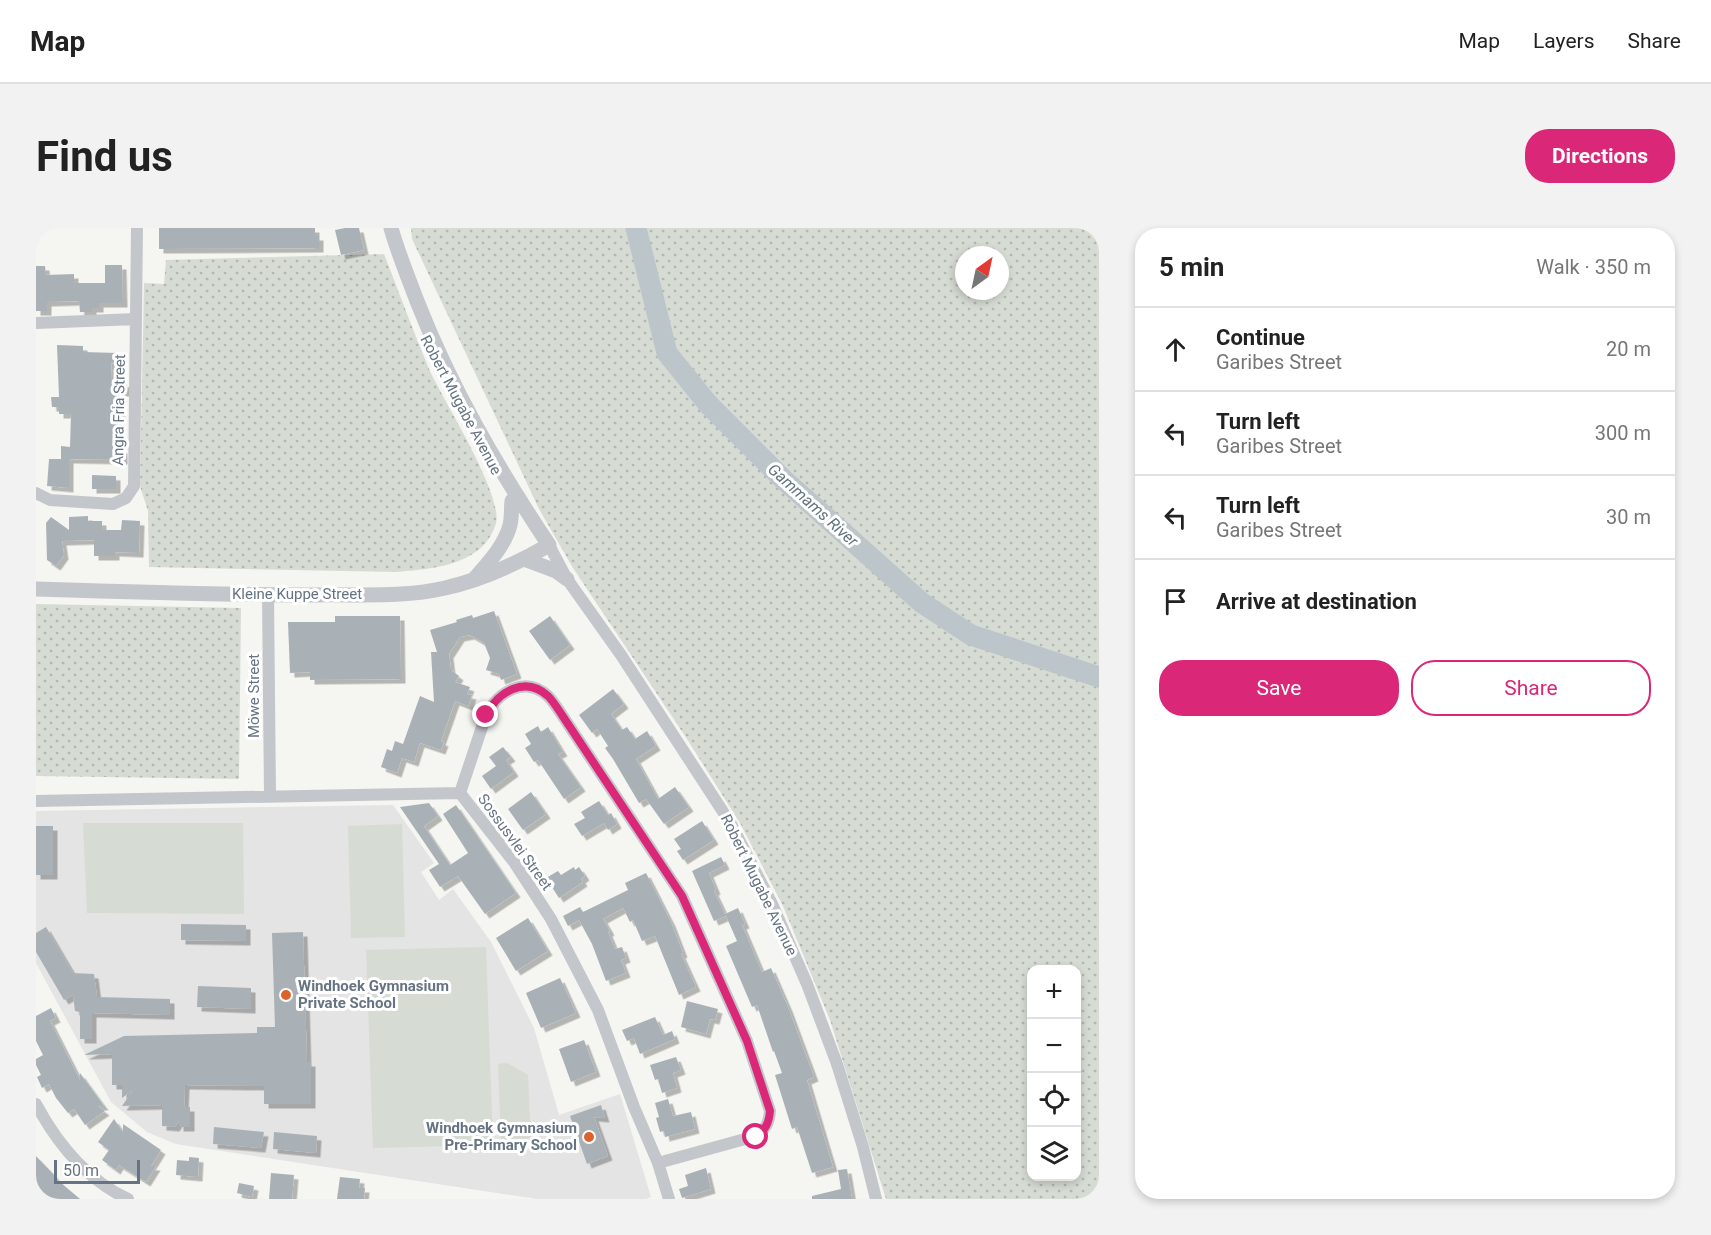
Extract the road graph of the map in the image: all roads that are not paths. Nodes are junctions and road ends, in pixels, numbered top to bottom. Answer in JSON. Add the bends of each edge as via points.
{"nodes":[{"id":1,"x":137,"y":228,"type":"edge"},
{"id":2,"x":384,"y":228,"type":"edge"},
{"id":3,"x":391,"y":228,"type":"edge"},
{"id":4,"x":135,"y":319,"type":"junction"},
{"id":5,"x":36,"y":323,"type":"edge"},
{"id":6,"x":36,"y":493,"type":"edge"},
{"id":7,"x":512,"y":501,"type":"junction"},
{"id":8,"x":545,"y":547,"type":"junction"},
{"id":9,"x":524,"y":559,"type":"junction"},
{"id":10,"x":564,"y":574,"type":"junction"},
{"id":11,"x":474,"y":579,"type":"junction"},
{"id":12,"x":36,"y":590,"type":"edge"},
{"id":13,"x":268,"y":595,"type":"junction"},
{"id":14,"x":460,"y":793,"type":"junction"},
{"id":15,"x":270,"y":796,"type":"junction"},
{"id":16,"x":36,"y":801,"type":"edge"},
{"id":17,"x":36,"y":1104,"type":"edge"},
{"id":18,"x":658,"y":1163,"type":"junction"},
{"id":19,"x":128,"y":1199,"type":"edge"},
{"id":20,"x":669,"y":1199,"type":"edge"},
{"id":21,"x":876,"y":1199,"type":"edge"}],
"edges":[{"from":1,"to":4,"type":"street","name":"Angra Fria Street"},
{"from":2,"to":7,"type":"street","name":"Robert Mugabe Avenue","via":[[431,352]]},
{"from":3,"to":8,"type":"street","name":"Robert Mugabe Avenue","via":[[451,380]]},
{"from":4,"to":5,"type":"street"},
{"from":4,"to":6,"type":"street","name":"Angra Fria Street","via":[[134,486],[126,498],[113,504],[50,500]]},
{"from":7,"to":8,"type":"street","name":"Robert Mugabe Avenue"},
{"from":7,"to":11,"type":"street","via":[[505,539]]},
{"from":8,"to":9,"type":"street","name":"Kleine Kuppe Street"},
{"from":8,"to":10,"type":"street","name":"Robert Mugabe Avenue"},
{"from":9,"to":10,"type":"street"},
{"from":9,"to":11,"type":"street","name":"Kleine Kuppe Street"},
{"from":10,"to":21,"type":"street","name":"Robert Mugabe Avenue","via":[[731,824],[772,904],[837,1064]]},
{"from":11,"to":13,"type":"street","name":"Kleine Kuppe Street","via":[[446,588],[402,594]]},
{"from":12,"to":13,"type":"street","name":"Kleine Kuppe Street"},
{"from":13,"to":15,"type":"street","name":"Möwe Street"},
{"from":14,"to":15,"type":"street","name":"Sossusvlei Street"},
{"from":14,"to":18,"type":"street","name":"Sossusvlei Street","via":[[514,862],[551,919],[598,1010]]},
{"from":14,"to":18,"type":"street","via":[[492,704],[519,685],[537,689],[548,696],[562,715],[682,896],[747,1041],[770,1111],[764,1131],[756,1137]]},
{"from":15,"to":16,"type":"street","name":"Sossusvlei Street"},
{"from":17,"to":19,"type":"street","via":[[61,1145],[114,1192]]},
{"from":18,"to":20,"type":"street","name":"Sossusvlei Street"}]}
